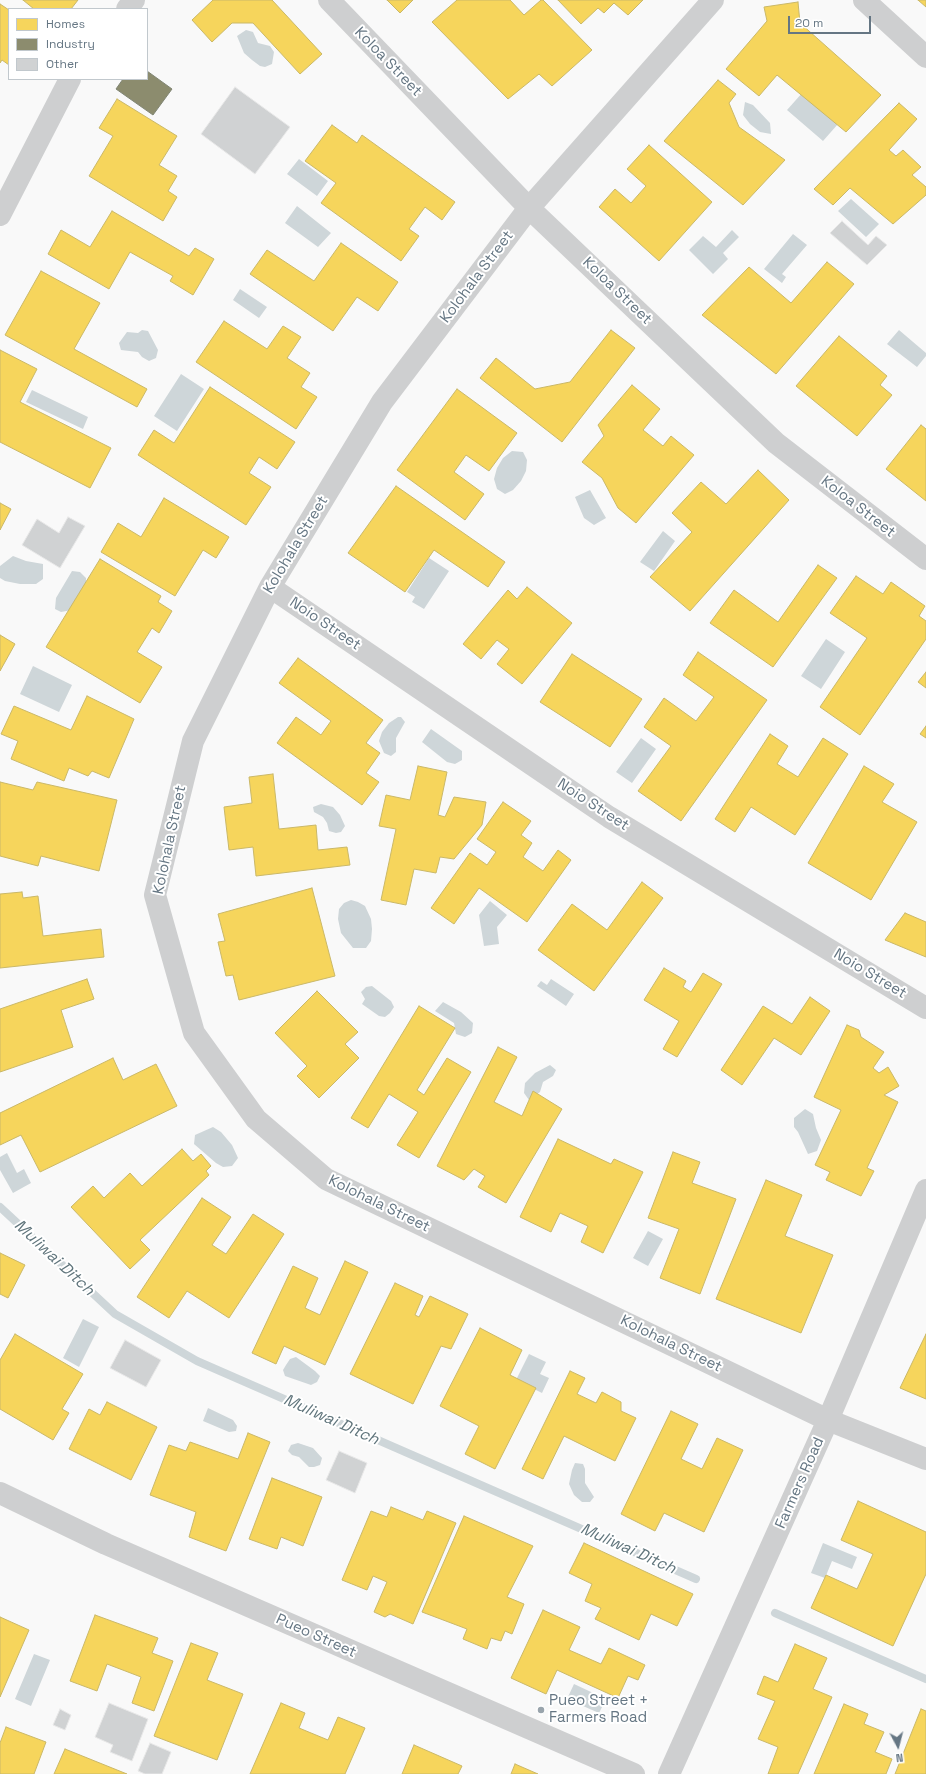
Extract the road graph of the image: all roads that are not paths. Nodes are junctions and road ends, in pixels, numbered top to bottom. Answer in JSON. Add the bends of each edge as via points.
{"nodes":[{"id":1,"x":134,"y":0,"type":"edge"},
{"id":2,"x":329,"y":0,"type":"edge"},
{"id":3,"x":713,"y":0,"type":"edge"},
{"id":4,"x":864,"y":0,"type":"edge"},
{"id":5,"x":128,"y":8,"type":"edge"},
{"id":6,"x":926,"y":57,"type":"edge"},
{"id":7,"x":69,"y":80,"type":"edge"},
{"id":8,"x":529,"y":208,"type":"junction"},
{"id":9,"x":0,"y":215,"type":"edge"},
{"id":10,"x":926,"y":559,"type":"edge"},
{"id":11,"x":270,"y":587,"type":"junction"},
{"id":12,"x":926,"y":1008,"type":"edge"},
{"id":13,"x":926,"y":1190,"type":"edge"},
{"id":14,"x":828,"y":1420,"type":"junction"},
{"id":15,"x":926,"y":1459,"type":"edge"},
{"id":16,"x":0,"y":1493,"type":"edge"},
{"id":17,"x":634,"y":1774,"type":"edge"},
{"id":18,"x":669,"y":1774,"type":"edge"}],
"edges":[{"from":1,"to":5,"type":"street"},
{"from":2,"to":8,"type":"street","name":"Koloa Street"},
{"from":3,"to":8,"type":"street","name":"Kolohala Street"},
{"from":4,"to":6,"type":"street"},
{"from":7,"to":9,"type":"street"},
{"from":8,"to":10,"type":"street","name":"Koloa Street","via":[[776,443]]},
{"from":8,"to":11,"type":"street","name":"Kolohala Street","via":[[382,402]]},
{"from":11,"to":12,"type":"street","name":"Noio Street","via":[[609,817]]},
{"from":11,"to":14,"type":"street","name":"Kolohala Street","via":[[193,742],[156,895],[194,1033],[256,1119],[326,1179]]},
{"from":13,"to":14,"type":"street","name":"Farmers Road"},
{"from":14,"to":15,"type":"street","name":"Kolohala Street"},
{"from":14,"to":18,"type":"street","name":"Farmers Road"},
{"from":16,"to":17,"type":"street","name":"Pueo Street","via":[[106,1544]]}]}
